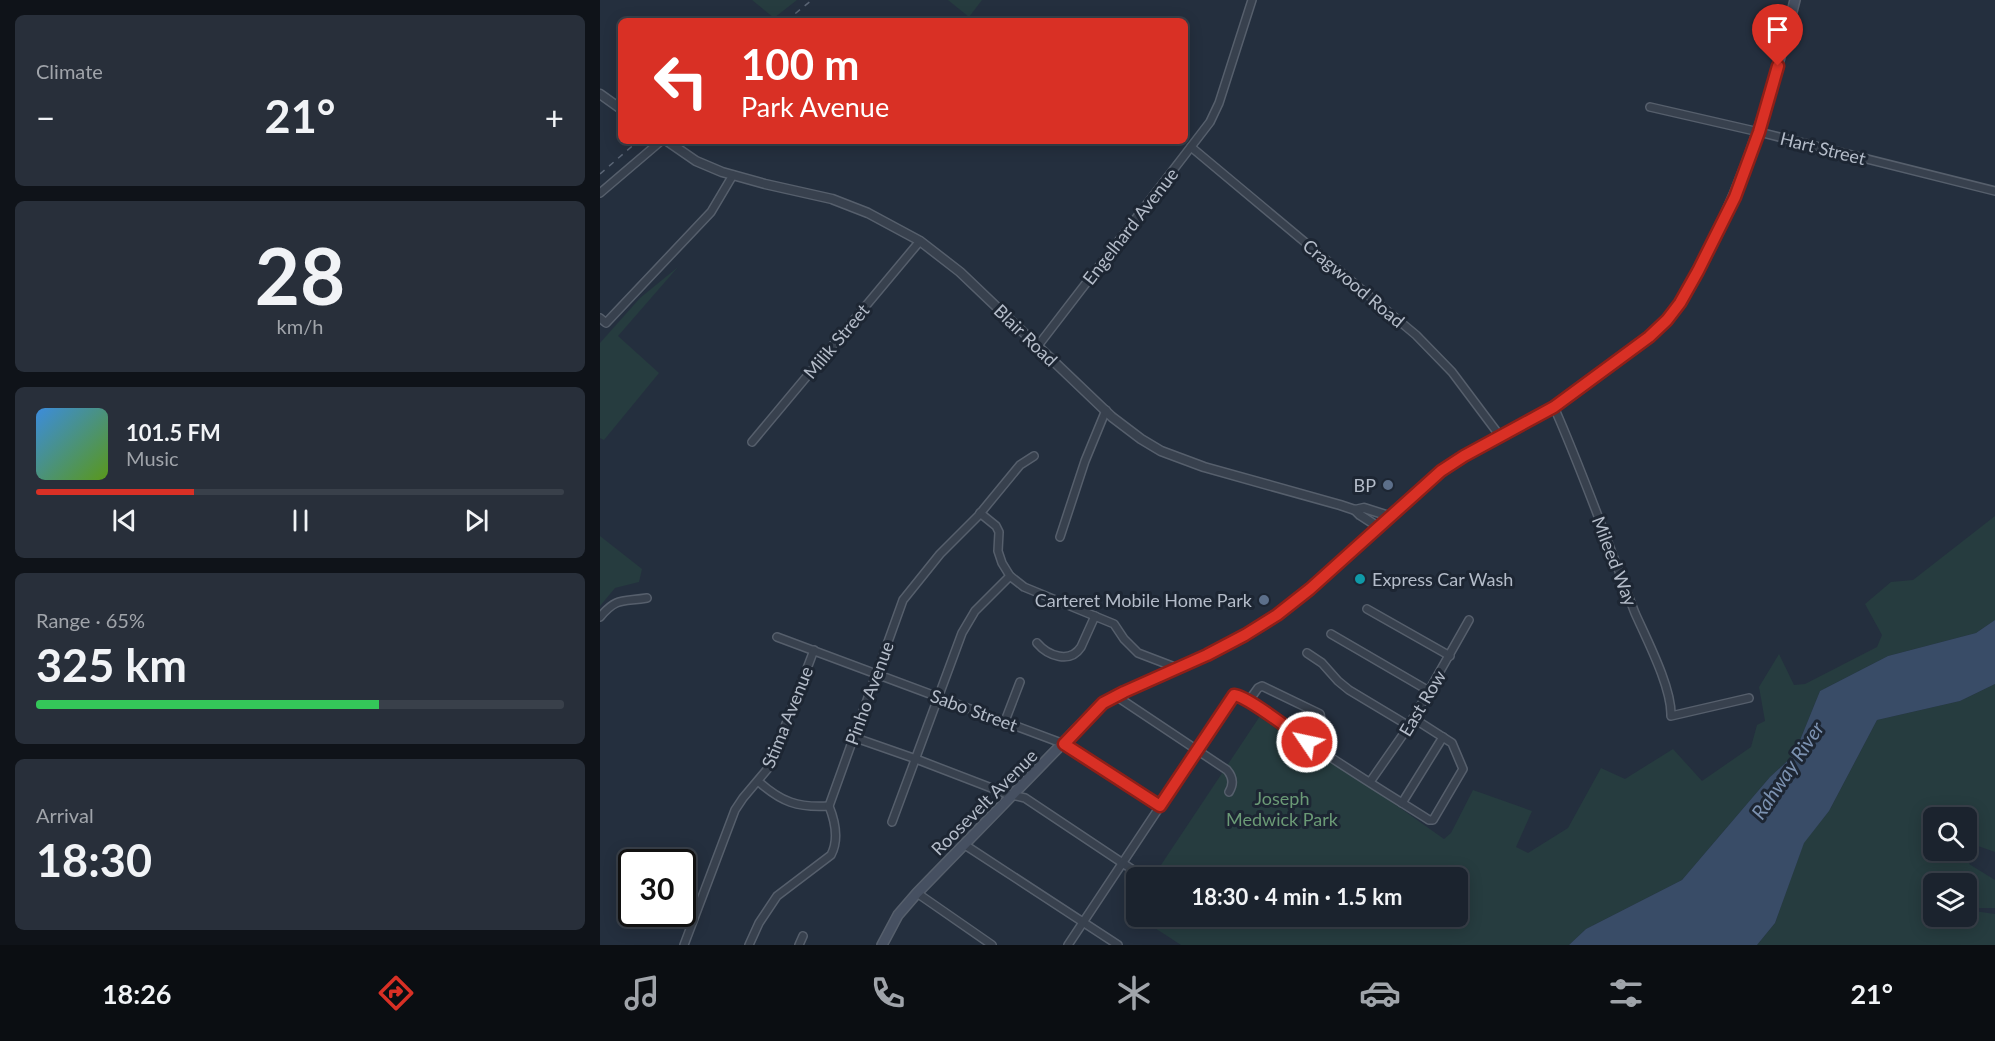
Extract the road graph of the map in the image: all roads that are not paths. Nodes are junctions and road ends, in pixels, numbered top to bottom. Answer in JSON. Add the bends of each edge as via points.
{"nodes":[{"id":1,"x":1252,"y":0,"type":"edge"},
{"id":2,"x":1795,"y":0,"type":"edge"},
{"id":3,"x":600,"y":94,"type":"edge"},
{"id":4,"x":618,"y":107,"type":"edge"},
{"id":5,"x":1650,"y":107,"type":"dead end"},
{"id":6,"x":1759,"y":132,"type":"junction"},
{"id":7,"x":657,"y":144,"type":"edge"},
{"id":8,"x":670,"y":144,"type":"edge"},
{"id":9,"x":1191,"y":147,"type":"junction"},
{"id":10,"x":733,"y":176,"type":"junction"},
{"id":11,"x":1995,"y":191,"type":"edge"},
{"id":12,"x":600,"y":193,"type":"edge"},
{"id":13,"x":920,"y":241,"type":"junction"},
{"id":14,"x":600,"y":318,"type":"edge"},
{"id":15,"x":1037,"y":347,"type":"junction"},
{"id":16,"x":1554,"y":407,"type":"junction"},
{"id":17,"x":1106,"y":410,"type":"junction"},
{"id":18,"x":1500,"y":436,"type":"junction"},
{"id":19,"x":752,"y":442,"type":"dead end"},
{"id":20,"x":1034,"y":456,"type":"dead end"},
{"id":21,"x":1355,"y":510,"type":"junction"},
{"id":22,"x":980,"y":513,"type":"junction"},
{"id":23,"x":1389,"y":516,"type":"junction"},
{"id":24,"x":1377,"y":526,"type":"junction"},
{"id":25,"x":1060,"y":537,"type":"dead end"},
{"id":26,"x":1010,"y":576,"type":"junction"},
{"id":27,"x":646,"y":598,"type":"dead end"},
{"id":28,"x":1367,"y":609,"type":"dead end"},
{"id":29,"x":600,"y":616,"type":"edge"},
{"id":30,"x":1095,"y":616,"type":"junction"},
{"id":31,"x":1469,"y":620,"type":"dead end"},
{"id":32,"x":1331,"y":634,"type":"dead end"},
{"id":33,"x":777,"y":637,"type":"dead end"},
{"id":34,"x":1037,"y":643,"type":"dead end"},
{"id":35,"x":814,"y":650,"type":"junction"},
{"id":36,"x":1306,"y":653,"type":"dead end"},
{"id":37,"x":1450,"y":656,"type":"junction"},
{"id":38,"x":1174,"y":670,"type":"junction"},
{"id":39,"x":876,"y":673,"type":"junction"},
{"id":40,"x":1020,"y":682,"type":"dead end"},
{"id":41,"x":1429,"y":691,"type":"junction"},
{"id":42,"x":1116,"y":696,"type":"junction"},
{"id":43,"x":938,"y":697,"type":"junction"},
{"id":44,"x":1749,"y":698,"type":"dead end"},
{"id":45,"x":1248,"y":702,"type":"junction"},
{"id":46,"x":1413,"y":718,"type":"junction"},
{"id":47,"x":1005,"y":721,"type":"junction"},
{"id":48,"x":1409,"y":726,"type":"junction"},
{"id":49,"x":853,"y":737,"type":"junction"},
{"id":50,"x":1443,"y":737,"type":"junction"},
{"id":51,"x":1307,"y":742,"type":"junction"},
{"id":52,"x":1064,"y":744,"type":"junction"},
{"id":53,"x":1197,"y":749,"type":"junction"},
{"id":54,"x":916,"y":759,"type":"junction"},
{"id":55,"x":758,"y":781,"type":"junction"},
{"id":56,"x":1370,"y":782,"type":"junction"},
{"id":57,"x":1229,"y":792,"type":"dead end"},
{"id":58,"x":1014,"y":795,"type":"junction"},
{"id":59,"x":1402,"y":803,"type":"junction"},
{"id":60,"x":829,"y":806,"type":"junction"},
{"id":61,"x":1160,"y":806,"type":"junction"},
{"id":62,"x":892,"y":822,"type":"dead end"},
{"id":63,"x":965,"y":845,"type":"junction"},
{"id":64,"x":1122,"y":862,"type":"junction"},
{"id":65,"x":1129,"y":867,"type":"edge"},
{"id":66,"x":917,"y":893,"type":"junction"},
{"id":67,"x":1083,"y":922,"type":"junction"},
{"id":68,"x":803,"y":936,"type":"dead end"},
{"id":69,"x":684,"y":945,"type":"edge"},
{"id":70,"x":749,"y":945,"type":"edge"},
{"id":71,"x":799,"y":945,"type":"edge"},
{"id":72,"x":882,"y":945,"type":"edge"},
{"id":73,"x":992,"y":945,"type":"edge"},
{"id":74,"x":1068,"y":945,"type":"edge"},
{"id":75,"x":1118,"y":945,"type":"edge"}],
"edges":[{"from":1,"to":9,"type":"street","name":"Engelhard Avenue","via":[[1219,103]]},
{"from":2,"to":6,"type":"main road","name":"Roosevelt Avenue"},
{"from":3,"to":4,"type":"street"},
{"from":5,"to":6,"type":"street","name":"Hart Street"},
{"from":6,"to":11,"type":"street","name":"Hart Street"},
{"from":6,"to":16,"type":"main road","name":"Roosevelt Avenue","via":[[1728,211],[1676,309],[1649,337]]},
{"from":7,"to":12,"type":"street"},
{"from":8,"to":10,"type":"street","name":"Blair Road","via":[[696,161]]},
{"from":9,"to":15,"type":"street","name":"Engelhard Avenue"},
{"from":9,"to":18,"type":"street","name":"Cragwood Road","via":[[1416,334],[1452,372]]},
{"from":10,"to":13,"type":"street","name":"Blair Road","via":[[832,199]]},
{"from":10,"to":14,"type":"street","via":[[711,212],[606,323]]},
{"from":13,"to":15,"type":"street","name":"Blair Road","via":[[960,272]]},
{"from":13,"to":19,"type":"street","name":"Milik Street"},
{"from":15,"to":17,"type":"street","name":"Blair Road"},
{"from":16,"to":18,"type":"main road","name":"Roosevelt Avenue"},
{"from":16,"to":44,"type":"street","name":"Mileed Way","via":[[1665,684],[1672,704],[1671,716]]},
{"from":17,"to":21,"type":"street","name":"Blair Road","via":[[1141,439],[1182,460]]},
{"from":17,"to":25,"type":"street"},
{"from":18,"to":23,"type":"main road","name":"Roosevelt Avenue","via":[[1441,471]]},
{"from":20,"to":22,"type":"street","name":"Pinho Avenue","via":[[1020,465]]},
{"from":21,"to":23,"type":"street","name":"Blair Road","via":[[1364,508]]},
{"from":21,"to":24,"type":"street"},
{"from":22,"to":26,"type":"street","via":[[999,532],[999,557]]},
{"from":22,"to":39,"type":"street","name":"Pinho Avenue","via":[[906,595]]},
{"from":23,"to":24,"type":"main road","name":"Roosevelt Avenue"},
{"from":24,"to":38,"type":"main road","name":"Roosevelt Avenue","via":[[1277,615]]},
{"from":26,"to":30,"type":"street","via":[[1032,591]]},
{"from":26,"to":43,"type":"street","via":[[975,610]]},
{"from":27,"to":29,"type":"street","via":[[618,601]]},
{"from":28,"to":37,"type":"street"},
{"from":30,"to":34,"type":"street","via":[[1081,647],[1072,655],[1055,656]]},
{"from":30,"to":38,"type":"street","via":[[1114,624],[1138,653]]},
{"from":31,"to":37,"type":"street","name":"East Row"},
{"from":32,"to":41,"type":"street"},
{"from":33,"to":35,"type":"street","name":"Sabo Street"},
{"from":35,"to":39,"type":"street","name":"Sabo Street"},
{"from":35,"to":55,"type":"street","name":"Stima Avenue","via":[[770,766]]},
{"from":36,"to":48,"type":"street","via":[[1349,690]]},
{"from":37,"to":41,"type":"street","name":"East Row"},
{"from":38,"to":42,"type":"main road","name":"Roosevelt Avenue"},
{"from":39,"to":43,"type":"street","name":"Sabo Street"},
{"from":39,"to":49,"type":"street","name":"Pinho Avenue"},
{"from":40,"to":47,"type":"street"},
{"from":41,"to":46,"type":"street","name":"East Row"},
{"from":42,"to":52,"type":"main road","name":"Roosevelt Avenue","via":[[1100,706]]},
{"from":42,"to":53,"type":"street"},
{"from":43,"to":47,"type":"street","name":"Sabo Street"},
{"from":43,"to":54,"type":"street"},
{"from":45,"to":51,"type":"street"},
{"from":45,"to":51,"type":"street","via":[[1262,686],[1320,714],[1321,719]]},
{"from":45,"to":53,"type":"street","via":[[1236,695],[1231,698]]},
{"from":46,"to":48,"type":"street","name":"East Row"},
{"from":46,"to":50,"type":"street"},
{"from":47,"to":52,"type":"street","name":"Sabo Street"},
{"from":48,"to":56,"type":"street","name":"East Row"},
{"from":49,"to":54,"type":"street"},
{"from":49,"to":60,"type":"street","name":"Pinho Avenue"},
{"from":50,"to":59,"type":"street"},
{"from":50,"to":59,"type":"street","via":[[1452,742],[1463,769],[1433,820]]},
{"from":51,"to":56,"type":"street"},
{"from":52,"to":58,"type":"main road","name":"Roosevelt Avenue"},
{"from":52,"to":61,"type":"street","name":"Sabo Street"},
{"from":53,"to":57,"type":"street","via":[[1231,775],[1233,786]]},
{"from":53,"to":61,"type":"street"},
{"from":54,"to":58,"type":"street"},
{"from":54,"to":62,"type":"street"},
{"from":55,"to":60,"type":"street","via":[[794,804]]},
{"from":55,"to":69,"type":"street","name":"Stima Avenue","via":[[735,810]]},
{"from":56,"to":59,"type":"street"},
{"from":58,"to":63,"type":"main road","name":"Roosevelt Avenue"},
{"from":58,"to":64,"type":"street","via":[[1025,798]]},
{"from":60,"to":70,"type":"street","via":[[836,840],[831,855],[777,896]]},
{"from":61,"to":64,"type":"street"},
{"from":63,"to":66,"type":"main road","name":"Roosevelt Avenue"},
{"from":63,"to":67,"type":"street"},
{"from":64,"to":65,"type":"street"},
{"from":64,"to":67,"type":"street"},
{"from":66,"to":72,"type":"main road","name":"Roosevelt Avenue"},
{"from":66,"to":73,"type":"street"},
{"from":67,"to":74,"type":"street"},
{"from":67,"to":75,"type":"street"},
{"from":68,"to":71,"type":"street"}]}
